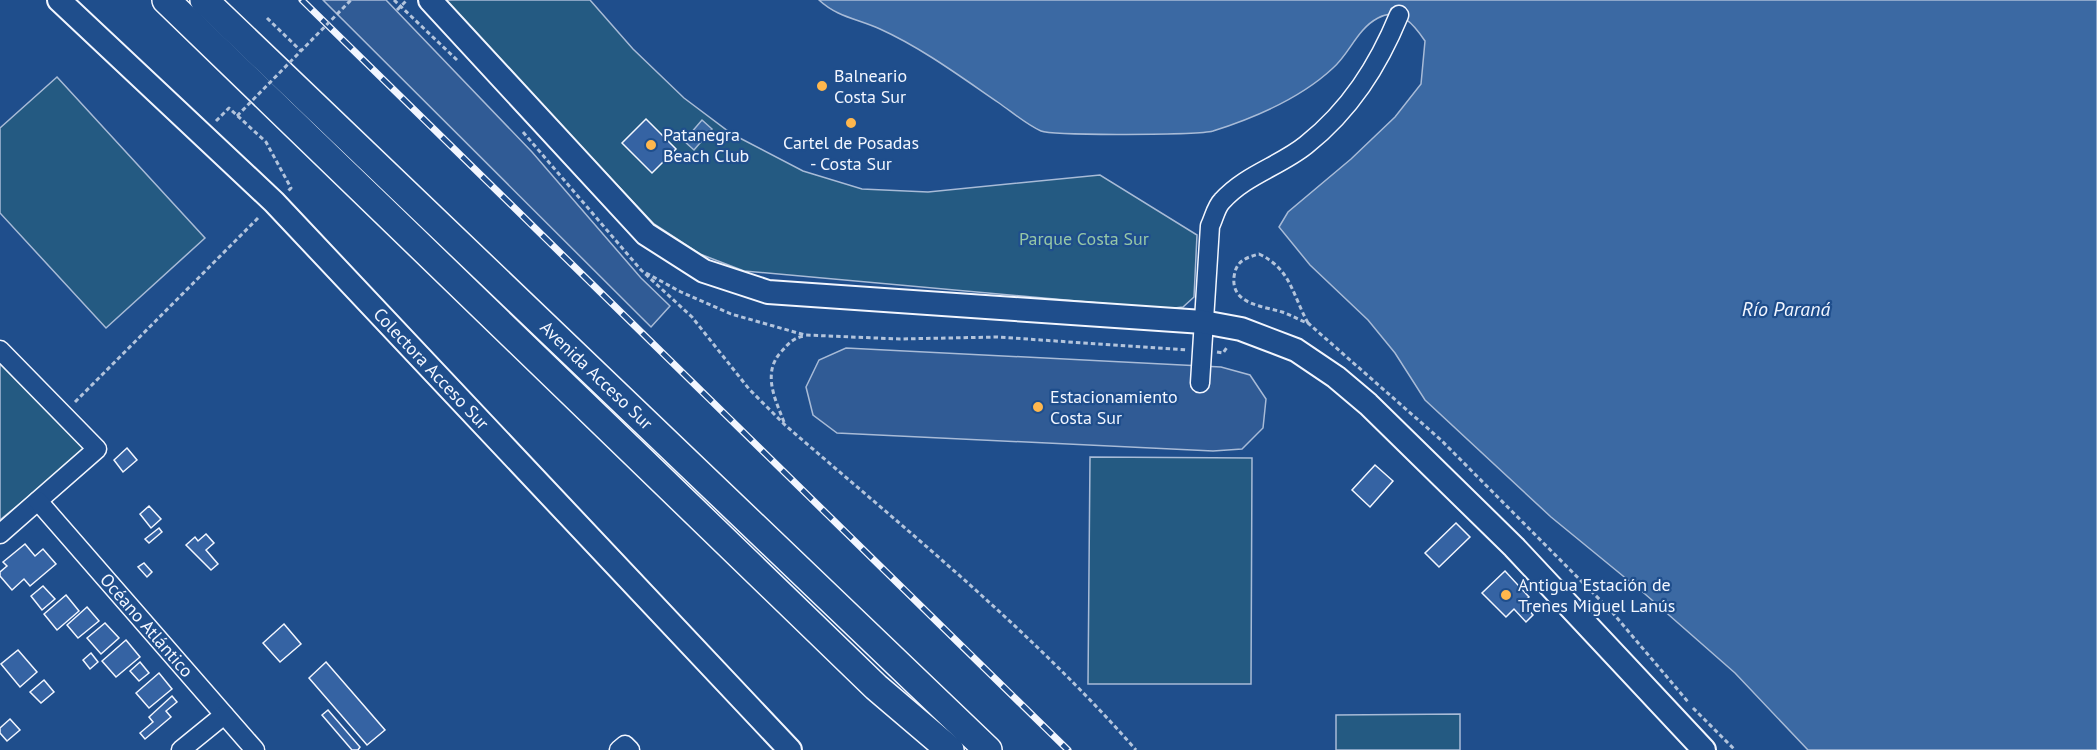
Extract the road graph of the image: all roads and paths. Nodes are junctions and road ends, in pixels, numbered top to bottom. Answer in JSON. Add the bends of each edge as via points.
{"nodes":[{"id":1,"x":59,"y":0,"type":"edge"},
{"id":2,"x":166,"y":0,"type":"edge"},
{"id":3,"x":204,"y":0,"type":"edge"},
{"id":4,"x":351,"y":0,"type":"edge"},
{"id":5,"x":394,"y":0,"type":"edge"},
{"id":6,"x":430,"y":0,"type":"edge"},
{"id":7,"x":406,"y":1,"type":"edge"},
{"id":8,"x":401,"y":6,"type":"junction"},
{"id":9,"x":397,"y":10,"type":"dead end"},
{"id":10,"x":1399,"y":15,"type":"dead end"},
{"id":11,"x":267,"y":18,"type":"dead end"},
{"id":12,"x":301,"y":51,"type":"junction"},
{"id":13,"x":460,"y":63,"type":"dead end"},
{"id":14,"x":237,"y":116,"type":"junction"},
{"id":15,"x":214,"y":123,"type":"dead end"},
{"id":16,"x":523,"y":131,"type":"dead end"},
{"id":17,"x":274,"y":202,"type":"junction"},
{"id":18,"x":641,"y":270,"type":"junction"},
{"id":19,"x":1261,"y":307,"type":"junction"},
{"id":20,"x":1203,"y":322,"type":"junction"},
{"id":21,"x":1241,"y":329,"type":"junction"},
{"id":22,"x":805,"y":335,"type":"junction"},
{"id":23,"x":0,"y":350,"type":"edge"},
{"id":24,"x":1200,"y":352,"type":"junction"},
{"id":25,"x":1200,"y":383,"type":"dead end"},
{"id":26,"x":63,"y":414,"type":"junction"},
{"id":27,"x":785,"y":425,"type":"junction"},
{"id":28,"x":38,"y":501,"type":"junction"},
{"id":29,"x":0,"y":534,"type":"edge"},
{"id":30,"x":1632,"y":676,"type":"junction"},
{"id":31,"x":876,"y":687,"type":"junction"},
{"id":32,"x":224,"y":715,"type":"junction"},
{"id":33,"x":182,"y":750,"type":"edge"},
{"id":34,"x":255,"y":750,"type":"edge"},
{"id":35,"x":790,"y":750,"type":"edge"},
{"id":36,"x":925,"y":750,"type":"edge"},
{"id":37,"x":950,"y":750,"type":"edge"},
{"id":38,"x":988,"y":750,"type":"edge"},
{"id":39,"x":1136,"y":750,"type":"edge"},
{"id":40,"x":1684,"y":750,"type":"edge"},
{"id":41,"x":1704,"y":750,"type":"edge"}],
"edges":[{"from":1,"to":17,"type":"main road","name":"Colectora Acceso Sur"},
{"from":2,"to":31,"type":"highway","name":"Avenida Acceso Sur"},
{"from":3,"to":38,"type":"highway","name":"Avenida Acceso Sur"},
{"from":4,"to":12,"type":"path","bridge":true},
{"from":5,"to":8,"type":"path"},
{"from":6,"to":20,"type":"main road","via":[[645,234],[704,271],[768,292]]},
{"from":7,"to":8,"type":"path"},
{"from":8,"to":9,"type":"path"},
{"from":8,"to":13,"type":"path"},
{"from":10,"to":20,"type":"street","via":[[1363,87],[1338,114],[1306,145],[1241,183],[1220,202],[1210,226]]},
{"from":11,"to":12,"type":"path"},
{"from":12,"to":14,"type":"path","bridge":true},
{"from":14,"to":15,"type":"path","via":[[230,108]]},
{"from":14,"to":17,"type":"path","via":[[266,142],[291,188]]},
{"from":16,"to":18,"type":"path"},
{"from":17,"to":26,"type":"path"},
{"from":17,"to":35,"type":"main road","name":"Colectora Acceso Sur"},
{"from":18,"to":22,"type":"path","via":[[731,314]]},
{"from":18,"to":27,"type":"path","via":[[692,317],[749,389]]},
{"from":19,"to":19,"type":"path","via":[[1308,323],[1276,262],[1259,254],[1244,259],[1235,268],[1233,285],[1236,293]]},
{"from":19,"to":21,"type":"path"},
{"from":20,"to":21,"type":"main road"},
{"from":20,"to":24,"type":"street"},
{"from":21,"to":24,"type":"path","via":[[1223,353]]},
{"from":21,"to":30,"type":"main road","via":[[1296,350],[1336,376],[1368,404],[1514,547]]},
{"from":22,"to":24,"type":"path","via":[[900,339],[997,337]]},
{"from":22,"to":27,"type":"path","via":[[790,341],[776,357],[770,377]]},
{"from":23,"to":26,"type":"street"},
{"from":24,"to":25,"type":"street"},
{"from":26,"to":28,"type":"street","via":[[97,449]]},
{"from":27,"to":39,"type":"path","via":[[1028,639]]},
{"from":28,"to":29,"type":"street"},
{"from":28,"to":32,"type":"street","name":"Océano Atlántico"},
{"from":30,"to":40,"type":"main road"},
{"from":30,"to":41,"type":"main road"},
{"from":31,"to":36,"type":"highway"},
{"from":31,"to":37,"type":"highway","name":"Avenida Acceso Sur"},
{"from":32,"to":33,"type":"street"},
{"from":32,"to":34,"type":"street","name":"Océano Atlántico"}]}
